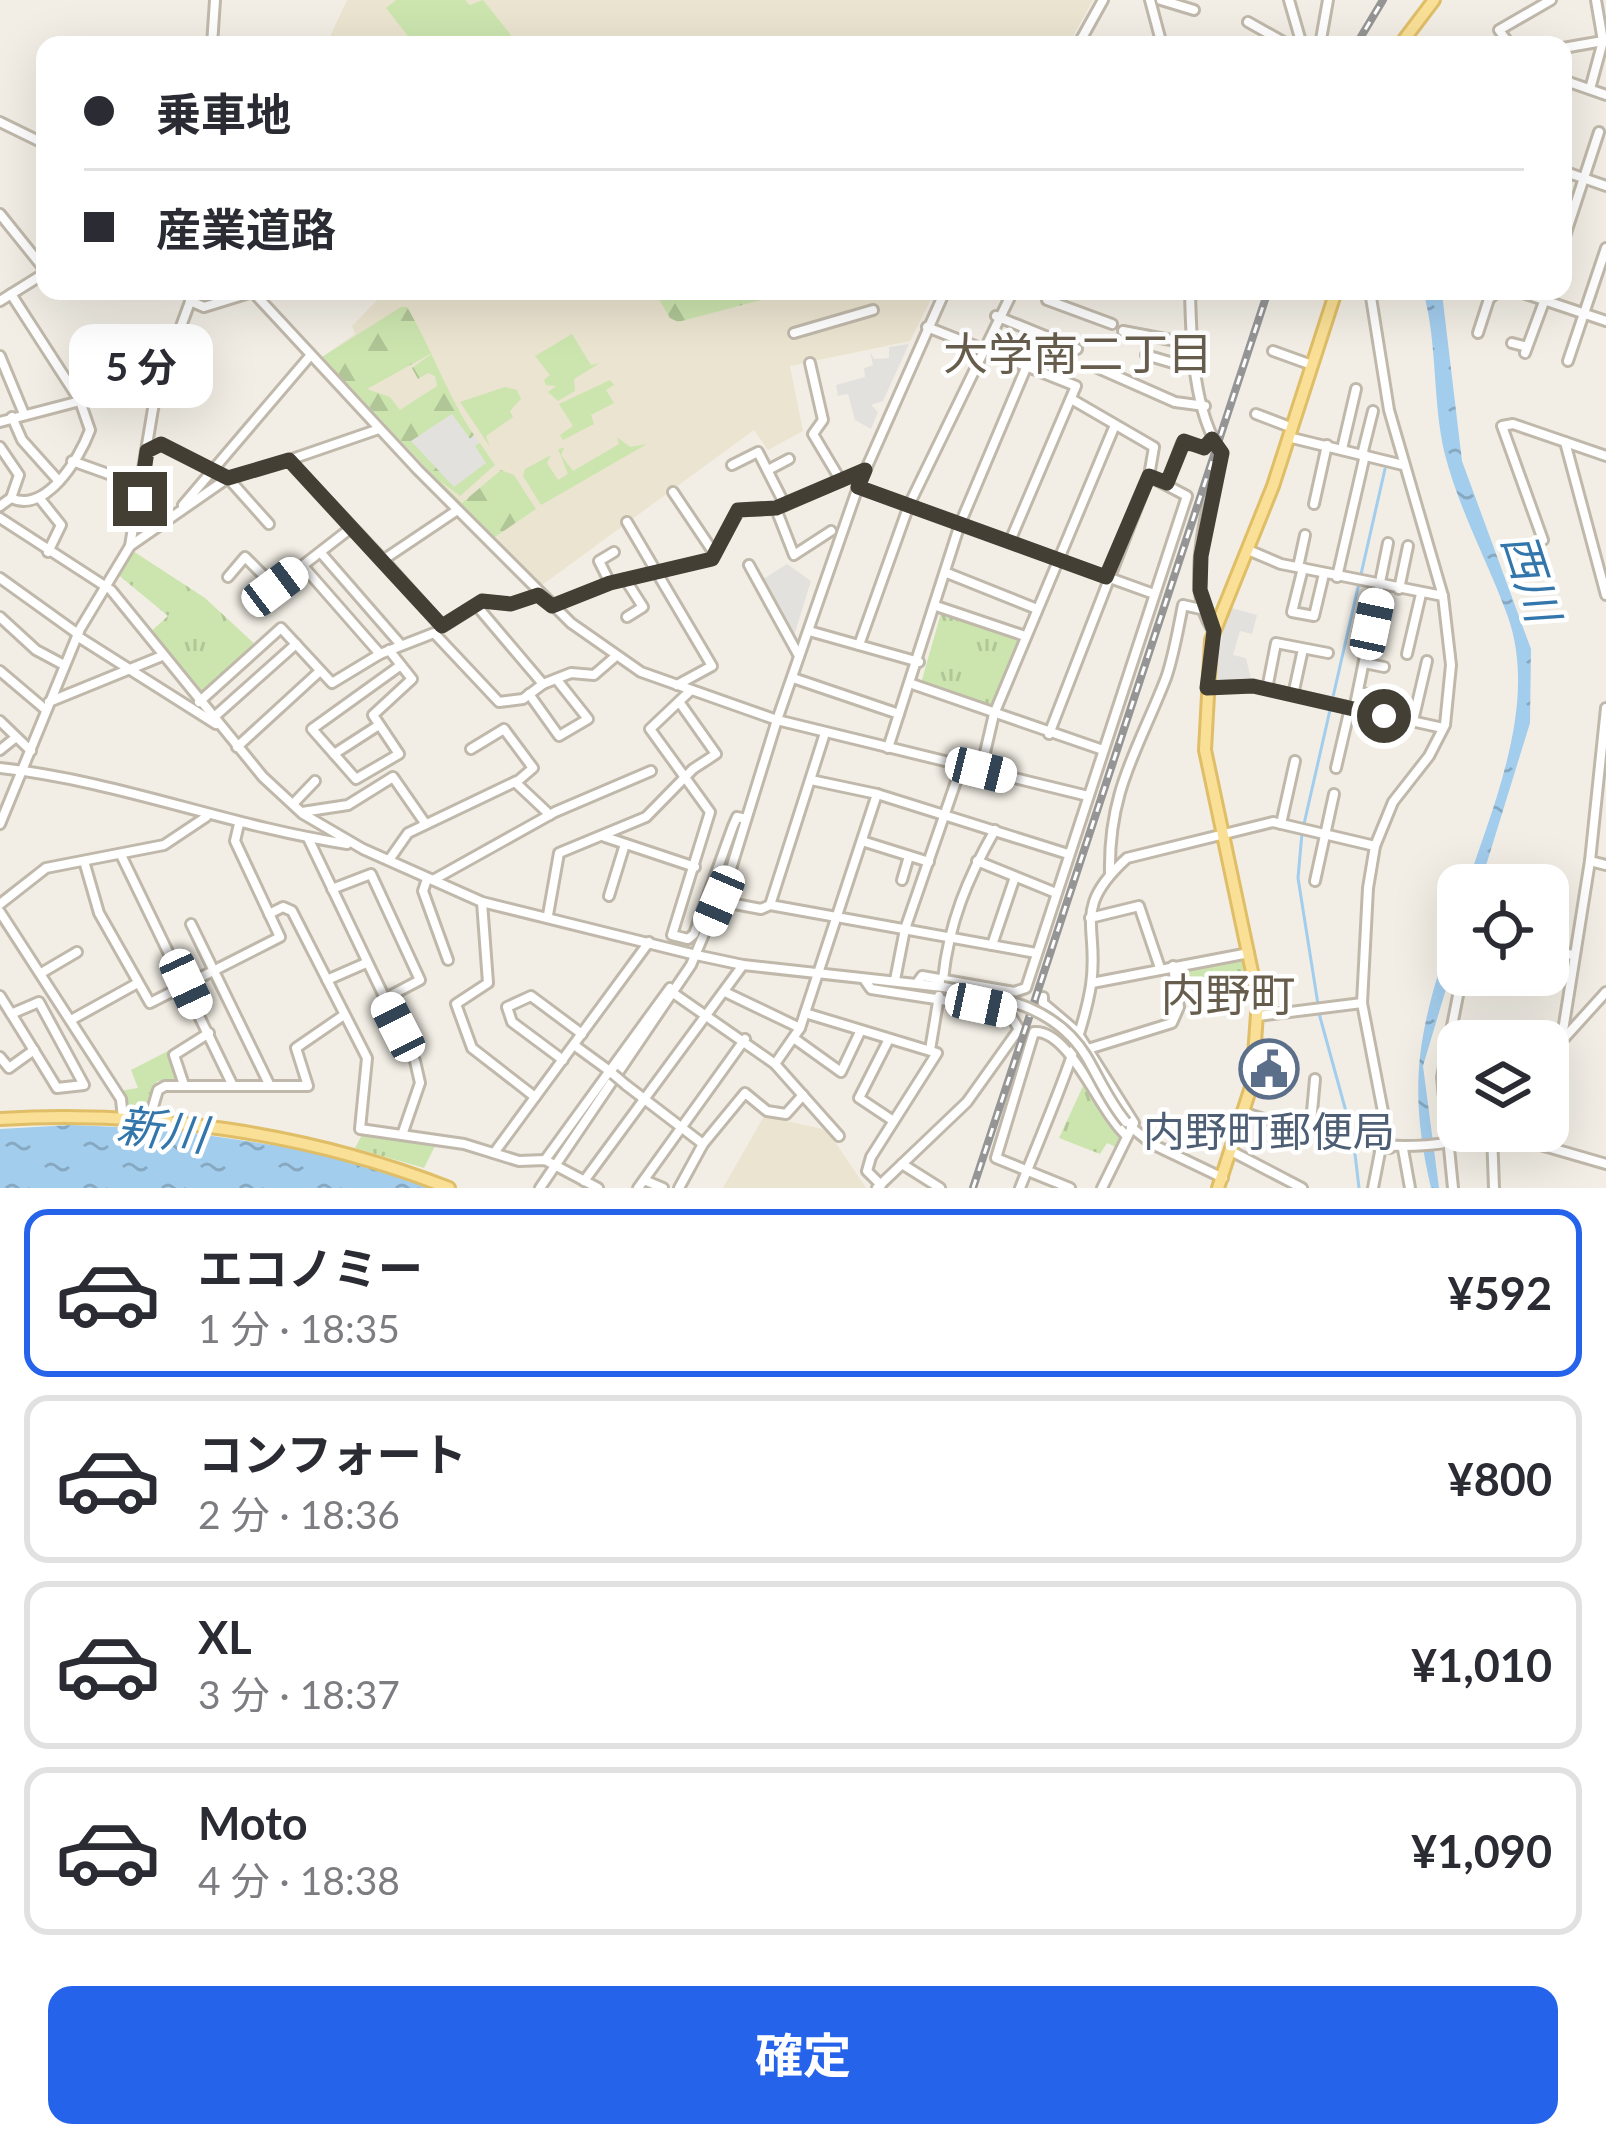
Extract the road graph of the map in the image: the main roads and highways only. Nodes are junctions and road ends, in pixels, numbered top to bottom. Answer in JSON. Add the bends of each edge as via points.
{"nodes":[{"id":1,"x":1434,"y":0,"type":"edge"},
{"id":2,"x":1407,"y":36,"type":"edge"},
{"id":3,"x":1333,"y":300,"type":"edge"},
{"id":4,"x":0,"y":1119,"type":"edge"},
{"id":5,"x":1220,"y":1183,"type":"edge"},
{"id":6,"x":448,"y":1188,"type":"edge"}],
"edges":[{"from":1,"to":2,"type":"main road"},
{"from":3,"to":5,"type":"main road","via":[[1214,631],[1205,750],[1258,1016],[1245,1113]]},
{"from":4,"to":6,"type":"main road","via":[[149,1120],[325,1149]]}]}
